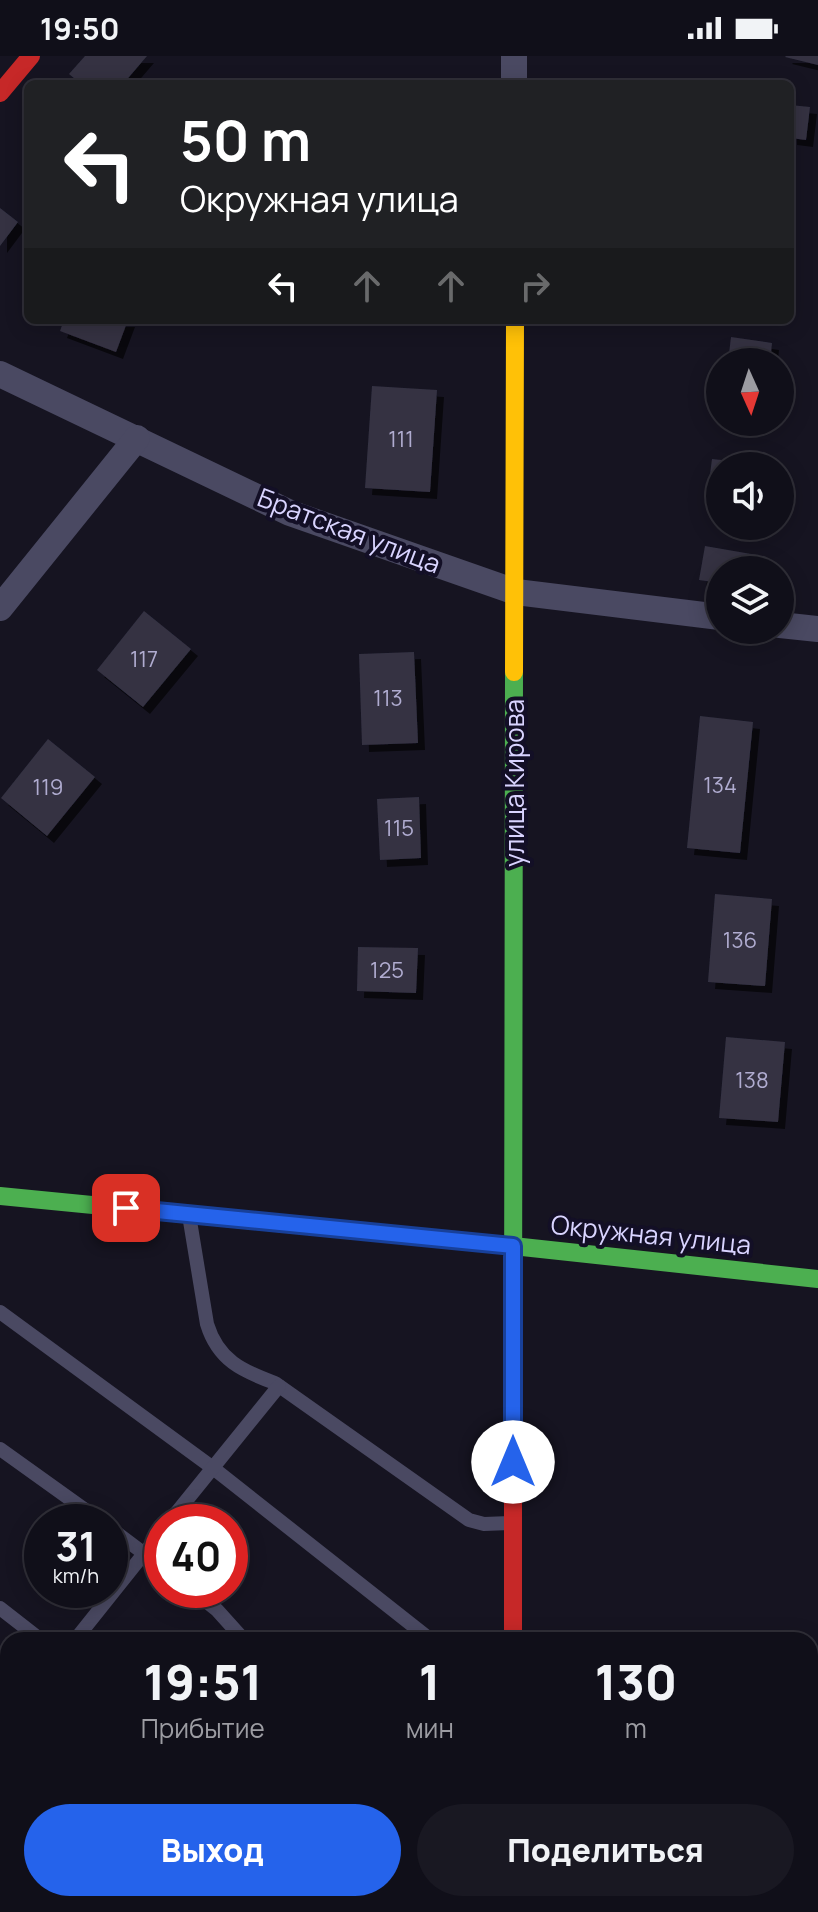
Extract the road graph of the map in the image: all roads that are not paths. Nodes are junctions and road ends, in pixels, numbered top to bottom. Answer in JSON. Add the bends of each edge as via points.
{"nodes":[{"id":1,"x":31,"y":56,"type":"edge"},
{"id":2,"x":514,"y":56,"type":"edge"},
{"id":3,"x":514,"y":80,"type":"edge"},
{"id":4,"x":0,"y":93,"type":"edge"},
{"id":5,"x":515,"y":324,"type":"edge"},
{"id":6,"x":0,"y":374,"type":"edge"},
{"id":7,"x":137,"y":438,"type":"junction"},
{"id":8,"x":516,"y":592,"type":"junction"},
{"id":9,"x":0,"y":608,"type":"edge"},
{"id":10,"x":706,"y":615,"type":"edge"},
{"id":11,"x":794,"y":626,"type":"edge"},
{"id":12,"x":818,"y":629,"type":"edge"},
{"id":13,"x":0,"y":1196,"type":"edge"},
{"id":14,"x":189,"y":1214,"type":"junction"},
{"id":15,"x":513,"y":1246,"type":"junction"},
{"id":16,"x":818,"y":1279,"type":"edge"},
{"id":17,"x":0,"y":1312,"type":"edge"},
{"id":18,"x":279,"y":1386,"type":"junction"},
{"id":19,"x":0,"y":1449,"type":"edge"},
{"id":20,"x":213,"y":1468,"type":"junction"},
{"id":21,"x":77,"y":1504,"type":"edge"},
{"id":22,"x":184,"y":1504,"type":"edge"},
{"id":23,"x":513,"y":1523,"type":"junction"},
{"id":24,"x":128,"y":1541,"type":"edge"},
{"id":25,"x":144,"y":1553,"type":"joint"},
{"id":26,"x":0,"y":1608,"type":"edge"},
{"id":27,"x":214,"y":1608,"type":"edge"},
{"id":28,"x":31,"y":1632,"type":"edge"},
{"id":29,"x":81,"y":1632,"type":"edge"},
{"id":30,"x":237,"y":1632,"type":"edge"},
{"id":31,"x":421,"y":1632,"type":"edge"},
{"id":32,"x":513,"y":1632,"type":"edge"}],
"edges":[{"from":1,"to":4,"type":"street"},
{"from":2,"to":3,"type":"street"},
{"from":5,"to":8,"type":"street","name":"улица Кирова"},
{"from":6,"to":7,"type":"street","name":"Братская улица"},
{"from":7,"to":8,"type":"street","name":"Братская улица","via":[[290,513]]},
{"from":7,"to":9,"type":"street"},
{"from":8,"to":10,"type":"street","name":"Братская улица"},
{"from":8,"to":15,"type":"street","name":"улица Кирова"},
{"from":11,"to":12,"type":"street"},
{"from":13,"to":14,"type":"street","name":"Окружная улица"},
{"from":14,"to":15,"type":"street","name":"Окружная улица"},
{"from":14,"to":18,"type":"lane","via":[[212,1339],[230,1363]]},
{"from":15,"to":16,"type":"street","name":"Окружная улица"},
{"from":15,"to":23,"type":"street","name":"улица Кирова"},
{"from":17,"to":20,"type":"lane"},
{"from":18,"to":20,"type":"lane"},
{"from":18,"to":23,"type":"lane","via":[[469,1520]]},
{"from":19,"to":21,"type":"lane"},
{"from":20,"to":22,"type":"lane"},
{"from":20,"to":31,"type":"lane"},
{"from":23,"to":32,"type":"street","name":"улица Кирова"},
{"from":24,"to":25,"type":"lane"},
{"from":25,"to":29,"type":"lane"},
{"from":26,"to":28,"type":"lane"},
{"from":27,"to":30,"type":"lane"}]}
